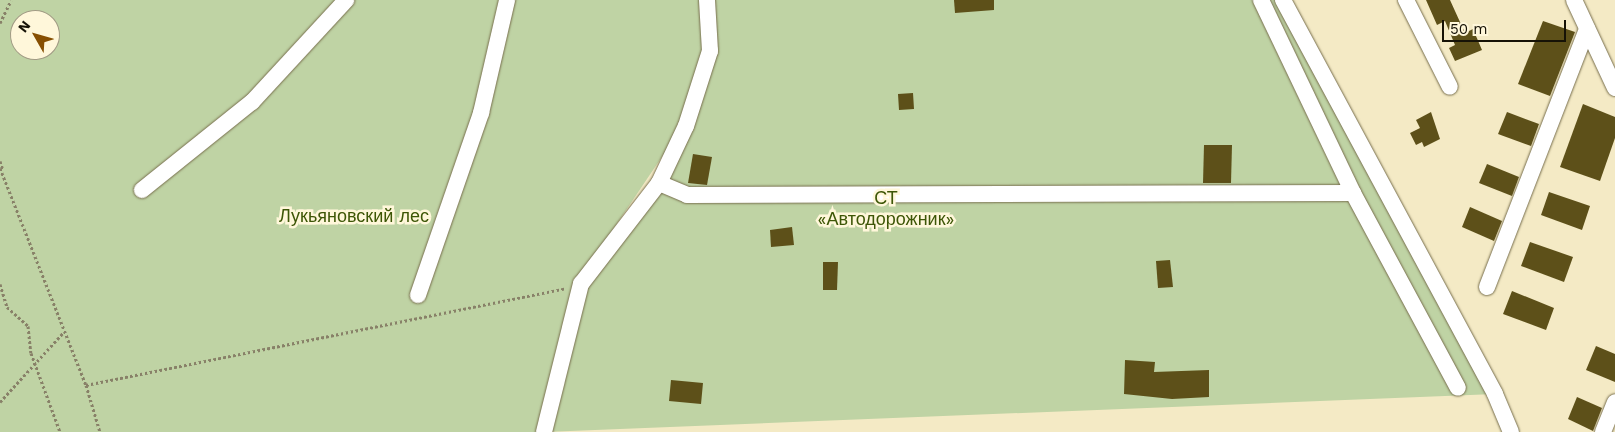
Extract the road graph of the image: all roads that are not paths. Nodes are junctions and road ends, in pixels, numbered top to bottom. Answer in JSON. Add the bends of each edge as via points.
{"nodes":[{"id":1,"x":346,"y":0,"type":"edge"},
{"id":2,"x":507,"y":0,"type":"edge"},
{"id":3,"x":707,"y":0,"type":"edge"},
{"id":4,"x":1261,"y":0,"type":"edge"},
{"id":5,"x":1283,"y":0,"type":"edge"},
{"id":6,"x":1406,"y":0,"type":"edge"},
{"id":7,"x":1574,"y":0,"type":"edge"},
{"id":8,"x":1587,"y":29,"type":"junction"},
{"id":9,"x":1450,"y":87,"type":"dead end"},
{"id":10,"x":1615,"y":88,"type":"edge"},
{"id":11,"x":659,"y":184,"type":"junction"},
{"id":12,"x":142,"y":190,"type":"dead end"},
{"id":13,"x":1353,"y":193,"type":"junction"},
{"id":14,"x":1487,"y":287,"type":"dead end"},
{"id":15,"x":418,"y":295,"type":"dead end"},
{"id":16,"x":1458,"y":388,"type":"dead end"},
{"id":17,"x":1615,"y":402,"type":"edge"},
{"id":18,"x":544,"y":432,"type":"edge"},
{"id":19,"x":1511,"y":432,"type":"edge"},
{"id":20,"x":1603,"y":432,"type":"edge"}],
"edges":[{"from":1,"to":12,"type":"street","via":[[252,102]]},
{"from":2,"to":15,"type":"street","via":[[481,113]]},
{"from":3,"to":11,"type":"street","via":[[710,51],[686,126]]},
{"from":4,"to":13,"type":"street"},
{"from":5,"to":19,"type":"street","via":[[1490,385]]},
{"from":6,"to":9,"type":"street"},
{"from":7,"to":8,"type":"street"},
{"from":8,"to":10,"type":"street"},
{"from":8,"to":14,"type":"street"},
{"from":11,"to":13,"type":"street","via":[[688,195]]},
{"from":11,"to":18,"type":"street","via":[[582,284]]},
{"from":13,"to":16,"type":"street"},
{"from":17,"to":20,"type":"street"}]}
